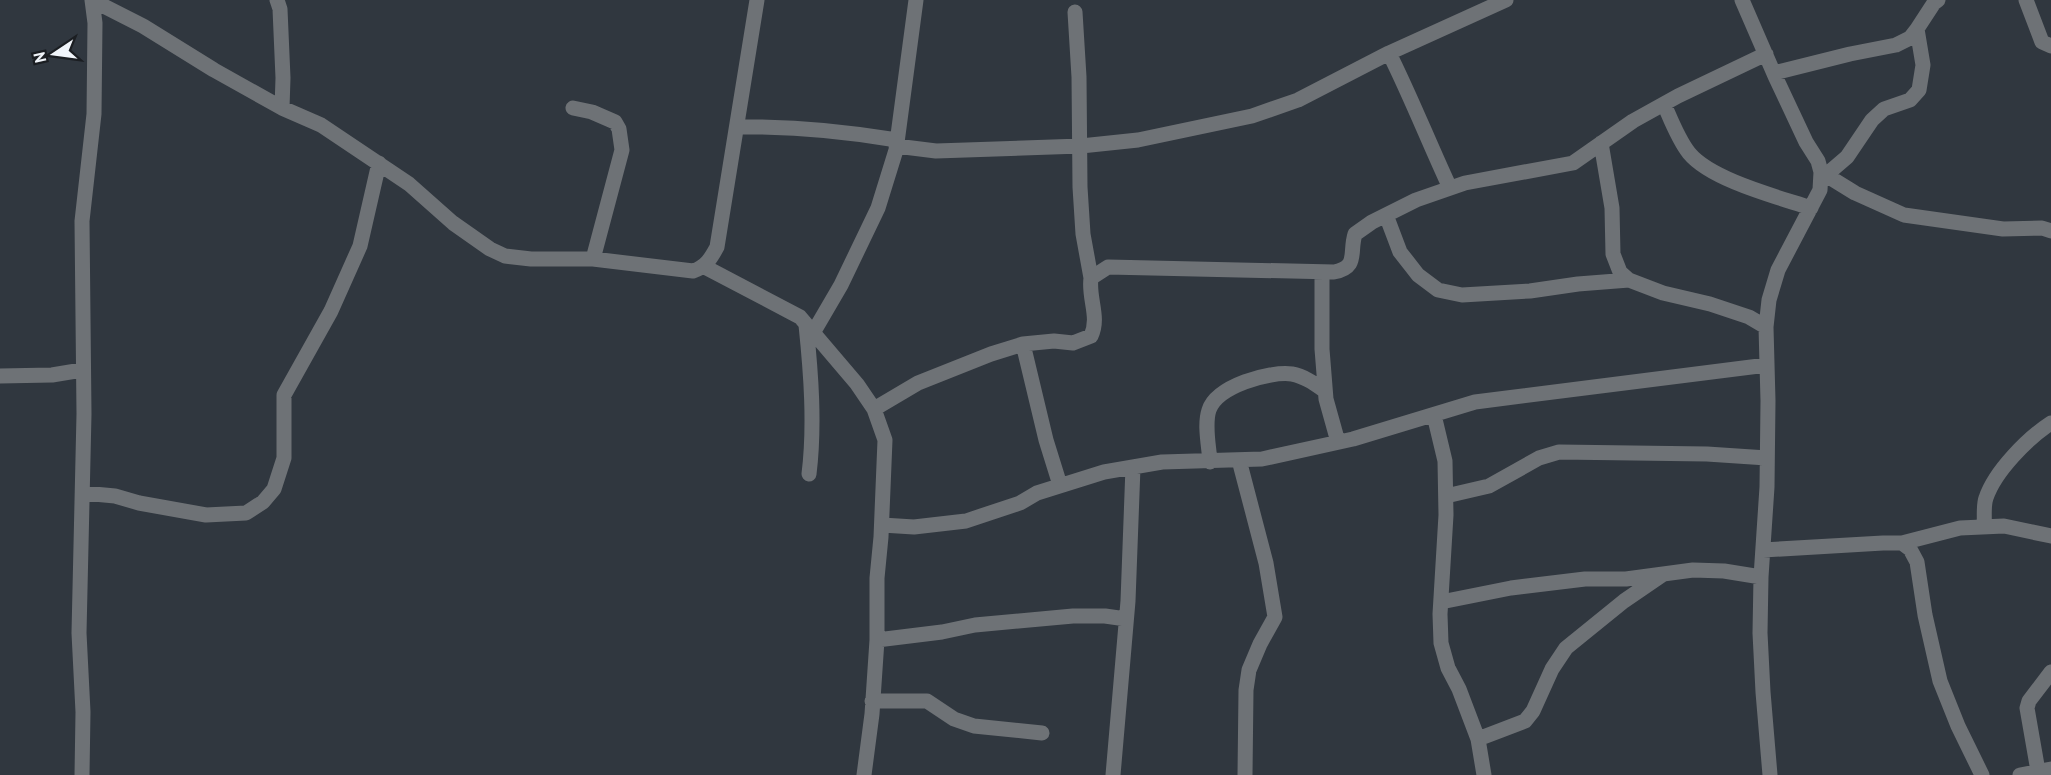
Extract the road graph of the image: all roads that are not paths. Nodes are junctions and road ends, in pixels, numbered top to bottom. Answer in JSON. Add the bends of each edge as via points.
{"nodes":[{"id":1,"x":92,"y":0,"type":"edge"},
{"id":2,"x":277,"y":0,"type":"edge"},
{"id":3,"x":757,"y":0,"type":"edge"},
{"id":4,"x":916,"y":0,"type":"edge"},
{"id":5,"x":1506,"y":0,"type":"edge"},
{"id":6,"x":1742,"y":0,"type":"edge"},
{"id":7,"x":1938,"y":0,"type":"edge"},
{"id":8,"x":2026,"y":0,"type":"edge"},
{"id":9,"x":1075,"y":12,"type":"dead end"},
{"id":10,"x":1917,"y":29,"type":"junction"},
{"id":11,"x":2051,"y":46,"type":"edge"},
{"id":12,"x":1389,"y":53,"type":"junction"},
{"id":13,"x":1766,"y":54,"type":"junction"},
{"id":14,"x":1774,"y":73,"type":"junction"},
{"id":15,"x":1664,"y":104,"type":"junction"},
{"id":16,"x":282,"y":108,"type":"junction"},
{"id":17,"x":573,"y":108,"type":"dead end"},
{"id":18,"x":737,"y":127,"type":"junction"},
{"id":19,"x":896,"y":143,"type":"junction"},
{"id":20,"x":1601,"y":143,"type":"junction"},
{"id":21,"x":1081,"y":146,"type":"junction"},
{"id":22,"x":379,"y":163,"type":"junction"},
{"id":23,"x":1824,"y":173,"type":"junction"},
{"id":24,"x":1450,"y":188,"type":"junction"},
{"id":25,"x":1811,"y":208,"type":"junction"},
{"id":26,"x":1386,"y":215,"type":"junction"},
{"id":27,"x":2048,"y":225,"type":"edge"},
{"id":28,"x":592,"y":259,"type":"junction"},
{"id":29,"x":704,"y":266,"type":"junction"},
{"id":30,"x":1322,"y":273,"type":"junction"},
{"id":31,"x":1091,"y":278,"type":"junction"},
{"id":32,"x":1629,"y":280,"type":"junction"},
{"id":33,"x":1766,"y":327,"type":"junction"},
{"id":34,"x":809,"y":329,"type":"junction"},
{"id":35,"x":1023,"y":344,"type":"junction"},
{"id":36,"x":1767,"y":365,"type":"junction"},
{"id":37,"x":82,"y":370,"type":"junction"},
{"id":38,"x":0,"y":376,"type":"edge"},
{"id":39,"x":1325,"y":391,"type":"junction"},
{"id":40,"x":874,"y":409,"type":"junction"},
{"id":41,"x":1434,"y":415,"type":"junction"},
{"id":42,"x":2051,"y":423,"type":"edge"},
{"id":43,"x":1338,"y":442,"type":"junction"},
{"id":44,"x":1767,"y":458,"type":"junction"},
{"id":45,"x":1239,"y":460,"type":"junction"},
{"id":46,"x":1210,"y":462,"type":"junction"},
{"id":47,"x":1133,"y":467,"type":"junction"},
{"id":48,"x":809,"y":474,"type":"dead end"},
{"id":49,"x":1060,"y":486,"type":"junction"},
{"id":50,"x":83,"y":493,"type":"junction"},
{"id":51,"x":1446,"y":496,"type":"junction"},
{"id":52,"x":882,"y":525,"type":"junction"},
{"id":53,"x":1984,"y":527,"type":"junction"},
{"id":54,"x":2051,"y":536,"type":"edge"},
{"id":55,"x":1902,"y":543,"type":"junction"},
{"id":56,"x":1762,"y":550,"type":"junction"},
{"id":57,"x":1665,"y":573,"type":"junction"},
{"id":58,"x":1761,"y":577,"type":"junction"},
{"id":59,"x":1440,"y":602,"type":"junction"},
{"id":60,"x":1126,"y":619,"type":"junction"},
{"id":61,"x":877,"y":640,"type":"junction"},
{"id":62,"x":2051,"y":672,"type":"edge"},
{"id":63,"x":873,"y":701,"type":"junction"},
{"id":64,"x":1041,"y":733,"type":"dead end"},
{"id":65,"x":1478,"y":739,"type":"junction"},
{"id":66,"x":2044,"y":770,"type":"edge"},
{"id":67,"x":82,"y":775,"type":"edge"},
{"id":68,"x":864,"y":775,"type":"edge"},
{"id":69,"x":1113,"y":775,"type":"edge"},
{"id":70,"x":1245,"y":775,"type":"edge"},
{"id":71,"x":1484,"y":775,"type":"edge"},
{"id":72,"x":1770,"y":775,"type":"edge"},
{"id":73,"x":1982,"y":775,"type":"edge"},
{"id":74,"x":2020,"y":775,"type":"edge"}],
"edges":[{"from":1,"to":16,"type":"street"},
{"from":1,"to":37,"type":"street","via":[[94,95],[82,221]]},
{"from":2,"to":16,"type":"street"},
{"from":3,"to":18,"type":"street"},
{"from":4,"to":19,"type":"street"},
{"from":5,"to":12,"type":"street"},
{"from":6,"to":13,"type":"street"},
{"from":7,"to":10,"type":"street"},
{"from":8,"to":11,"type":"street","via":[[2042,42]]},
{"from":9,"to":21,"type":"street"},
{"from":10,"to":14,"type":"street","via":[[1896,45]]},
{"from":10,"to":23,"type":"street","via":[[1923,65],[1919,90],[1910,100],[1884,109],[1847,157]]},
{"from":12,"to":21,"type":"street","via":[[1298,100],[1252,116],[1138,140]]},
{"from":12,"to":24,"type":"street"},
{"from":13,"to":14,"type":"street"},
{"from":13,"to":15,"type":"street"},
{"from":14,"to":23,"type":"street"},
{"from":15,"to":20,"type":"street"},
{"from":15,"to":25,"type":"street","via":[[1685,147],[1706,168]]},
{"from":16,"to":22,"type":"street","via":[[321,125]]},
{"from":17,"to":28,"type":"street","via":[[615,122],[621,138],[622,150]]},
{"from":18,"to":19,"type":"street","via":[[841,131]]},
{"from":18,"to":29,"type":"street","via":[[717,247]]},
{"from":19,"to":21,"type":"street","via":[[936,151]]},
{"from":19,"to":34,"type":"street","via":[[878,207],[841,285]]},
{"from":20,"to":24,"type":"street","via":[[1573,163]]},
{"from":20,"to":32,"type":"street","via":[[1612,208],[1613,254],[1620,272]]},
{"from":21,"to":31,"type":"street","via":[[1083,234]]},
{"from":22,"to":28,"type":"street","via":[[453,223],[505,256]]},
{"from":22,"to":50,"type":"street","via":[[360,246],[331,311],[284,395],[284,458],[274,489],[246,513],[206,515]]},
{"from":23,"to":25,"type":"street"},
{"from":23,"to":27,"type":"street","via":[[1855,194],[1904,215],[2003,229]]},
{"from":24,"to":26,"type":"street"},
{"from":25,"to":33,"type":"street","via":[[1779,270],[1769,300]]},
{"from":26,"to":30,"type":"street","via":[[1355,234],[1348,267]]},
{"from":26,"to":32,"type":"street","via":[[1400,252],[1418,275],[1438,290],[1462,296]]},
{"from":28,"to":29,"type":"street","via":[[693,271]]},
{"from":29,"to":34,"type":"street","via":[[800,317]]},
{"from":30,"to":31,"type":"street","via":[[1108,267]]},
{"from":30,"to":39,"type":"street"},
{"from":31,"to":35,"type":"street","via":[[1095,327],[1091,336],[1073,343]]},
{"from":32,"to":33,"type":"street","via":[[1749,317]]},
{"from":33,"to":36,"type":"street"},
{"from":34,"to":40,"type":"street"},
{"from":34,"to":48,"type":"street"},
{"from":35,"to":40,"type":"street","via":[[918,383]]},
{"from":35,"to":49,"type":"street"},
{"from":36,"to":41,"type":"street","via":[[1486,400]]},
{"from":36,"to":44,"type":"street"},
{"from":37,"to":38,"type":"street"},
{"from":37,"to":50,"type":"street"},
{"from":39,"to":43,"type":"street"},
{"from":39,"to":46,"type":"street","via":[[1293,374],[1271,374],[1223,392],[1209,409]]},
{"from":40,"to":52,"type":"street","via":[[885,440]]},
{"from":41,"to":43,"type":"street"},
{"from":41,"to":51,"type":"street","via":[[1445,461]]},
{"from":42,"to":53,"type":"street","via":[[2037,432],[1997,478],[1986,499]]},
{"from":43,"to":45,"type":"street","via":[[1262,459]]},
{"from":44,"to":51,"type":"street","via":[[1560,452],[1539,458],[1488,486]]},
{"from":44,"to":56,"type":"street"},
{"from":45,"to":46,"type":"street"},
{"from":45,"to":70,"type":"street","via":[[1266,563],[1275,618],[1249,670]]},
{"from":46,"to":47,"type":"street","via":[[1162,462]]},
{"from":47,"to":49,"type":"street"},
{"from":47,"to":60,"type":"street"},
{"from":49,"to":52,"type":"street","via":[[966,521],[914,527]]},
{"from":50,"to":67,"type":"street","via":[[79,633]]},
{"from":51,"to":59,"type":"street"},
{"from":52,"to":61,"type":"street"},
{"from":53,"to":54,"type":"street","via":[[2004,526]]},
{"from":53,"to":55,"type":"street","via":[[1960,528]]},
{"from":55,"to":56,"type":"street"},
{"from":55,"to":73,"type":"street","via":[[1917,562],[1940,681]]},
{"from":56,"to":58,"type":"street"},
{"from":57,"to":58,"type":"street","via":[[1724,571]]},
{"from":57,"to":59,"type":"street","via":[[1511,588]]},
{"from":57,"to":65,"type":"street","via":[[1566,648],[1526,721]]},
{"from":58,"to":72,"type":"street","via":[[1762,680]]},
{"from":59,"to":65,"type":"street","via":[[1441,644]]},
{"from":60,"to":61,"type":"street","via":[[1038,619]]},
{"from":60,"to":69,"type":"street"},
{"from":61,"to":63,"type":"street"},
{"from":62,"to":66,"type":"street","via":[[2027,708]]},
{"from":63,"to":64,"type":"street","via":[[927,700],[954,719],[974,726]]},
{"from":63,"to":68,"type":"street"},
{"from":65,"to":71,"type":"street"},
{"from":66,"to":74,"type":"street"}]}
